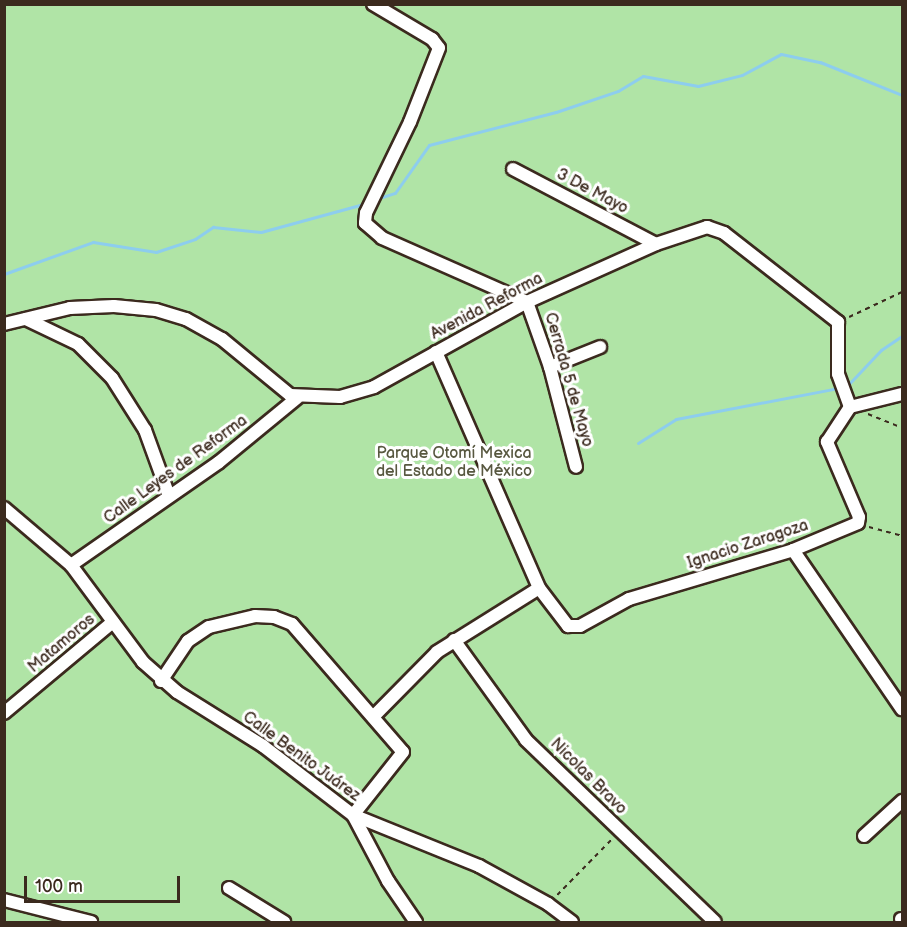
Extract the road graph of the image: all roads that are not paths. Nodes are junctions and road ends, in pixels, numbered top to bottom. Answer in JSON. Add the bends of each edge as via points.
{"nodes":[{"id":1,"x":373,"y":4,"type":"edge"},
{"id":2,"x":513,"y":169,"type":"dead end"},
{"id":3,"x":656,"y":244,"type":"junction"},
{"id":4,"x":527,"y":302,"type":"junction"},
{"id":5,"x":26,"y":319,"type":"junction"},
{"id":6,"x":4,"y":324,"type":"edge"},
{"id":7,"x":600,"y":347,"type":"dead end"},
{"id":8,"x":436,"y":352,"type":"junction"},
{"id":9,"x":550,"y":367,"type":"junction"},
{"id":10,"x":903,"y":394,"type":"edge"},
{"id":11,"x":297,"y":398,"type":"junction"},
{"id":12,"x":850,"y":407,"type":"junction"},
{"id":13,"x":576,"y":467,"type":"dead end"},
{"id":14,"x":169,"y":496,"type":"junction"},
{"id":15,"x":4,"y":508,"type":"edge"},
{"id":16,"x":793,"y":550,"type":"junction"},
{"id":17,"x":71,"y":565,"type":"junction"},
{"id":18,"x":539,"y":588,"type":"junction"},
{"id":19,"x":112,"y":622,"type":"junction"},
{"id":20,"x":454,"y":640,"type":"junction"},
{"id":21,"x":161,"y":681,"type":"junction"},
{"id":22,"x":903,"y":710,"type":"edge"},
{"id":23,"x":4,"y":713,"type":"edge"},
{"id":24,"x":373,"y":717,"type":"junction"},
{"id":25,"x":903,"y":801,"type":"edge"},
{"id":26,"x":353,"y":815,"type":"junction"},
{"id":27,"x":864,"y":836,"type":"dead end"},
{"id":28,"x":229,"y":888,"type":"dead end"},
{"id":29,"x":4,"y":900,"type":"edge"},
{"id":30,"x":91,"y":922,"type":"edge"},
{"id":31,"x":284,"y":922,"type":"edge"},
{"id":32,"x":416,"y":922,"type":"edge"},
{"id":33,"x":572,"y":922,"type":"edge"},
{"id":34,"x":715,"y":922,"type":"edge"}],
"edges":[{"from":1,"to":4,"type":"street","name":"Cerrada 5 de Mayo","via":[[437,42],[434,62],[366,213],[367,226],[382,238]]},
{"from":2,"to":3,"type":"street","name":"3 De Mayo"},
{"from":3,"to":4,"type":"street","name":"Avenida Reforma"},
{"from":3,"to":12,"type":"street","name":"Avenida Reforma","via":[[698,228],[713,228],[838,322],[842,393]]},
{"from":4,"to":8,"type":"street","name":"Avenida Reforma"},
{"from":4,"to":9,"type":"street","name":"Cerrada 5 de Mayo"},
{"from":5,"to":6,"type":"street"},
{"from":5,"to":11,"type":"street","via":[[92,306],[170,314],[222,339],[273,384]]},
{"from":5,"to":14,"type":"street","via":[[78,344],[112,378],[145,430]]},
{"from":7,"to":9,"type":"street"},
{"from":8,"to":11,"type":"street","name":"Avenida Reforma","via":[[361,392]]},
{"from":8,"to":18,"type":"street"},
{"from":9,"to":13,"type":"street","name":"Cerrada 5 de Mayo"},
{"from":10,"to":12,"type":"street"},
{"from":11,"to":14,"type":"street","name":"Calle Leyes de Reforma","via":[[219,462]]},
{"from":12,"to":16,"type":"street","name":"Ignacio Zaragoza","via":[[827,442],[859,517],[858,523]]},
{"from":14,"to":17,"type":"street","name":"Calle Leyes de Reforma"},
{"from":15,"to":17,"type":"street","name":"Calle Benito Juárez"},
{"from":16,"to":18,"type":"street","name":"Ignacio Zaragoza","via":[[629,599],[580,626],[561,622]]},
{"from":16,"to":22,"type":"street"},
{"from":17,"to":19,"type":"street","name":"Calle Benito Juárez"},
{"from":18,"to":20,"type":"street"},
{"from":19,"to":21,"type":"street","name":"Calle Benito Juárez"},
{"from":19,"to":23,"type":"street","name":"Matamoros"},
{"from":20,"to":24,"type":"street"},
{"from":20,"to":34,"type":"street","name":"Nicolas Bravo","via":[[526,740]]},
{"from":21,"to":24,"type":"street","via":[[180,650],[198,633],[241,619],[274,617],[300,631]]},
{"from":21,"to":26,"type":"street","name":"Calle Benito Juárez","via":[[263,746]]},
{"from":24,"to":26,"type":"street","via":[[403,752]]},
{"from":25,"to":27,"type":"street"},
{"from":26,"to":32,"type":"street","via":[[388,881]]},
{"from":26,"to":33,"type":"street","name":"Calle Benito Juárez","via":[[479,866],[548,904]]},
{"from":28,"to":31,"type":"street"},
{"from":29,"to":30,"type":"street"}]}
